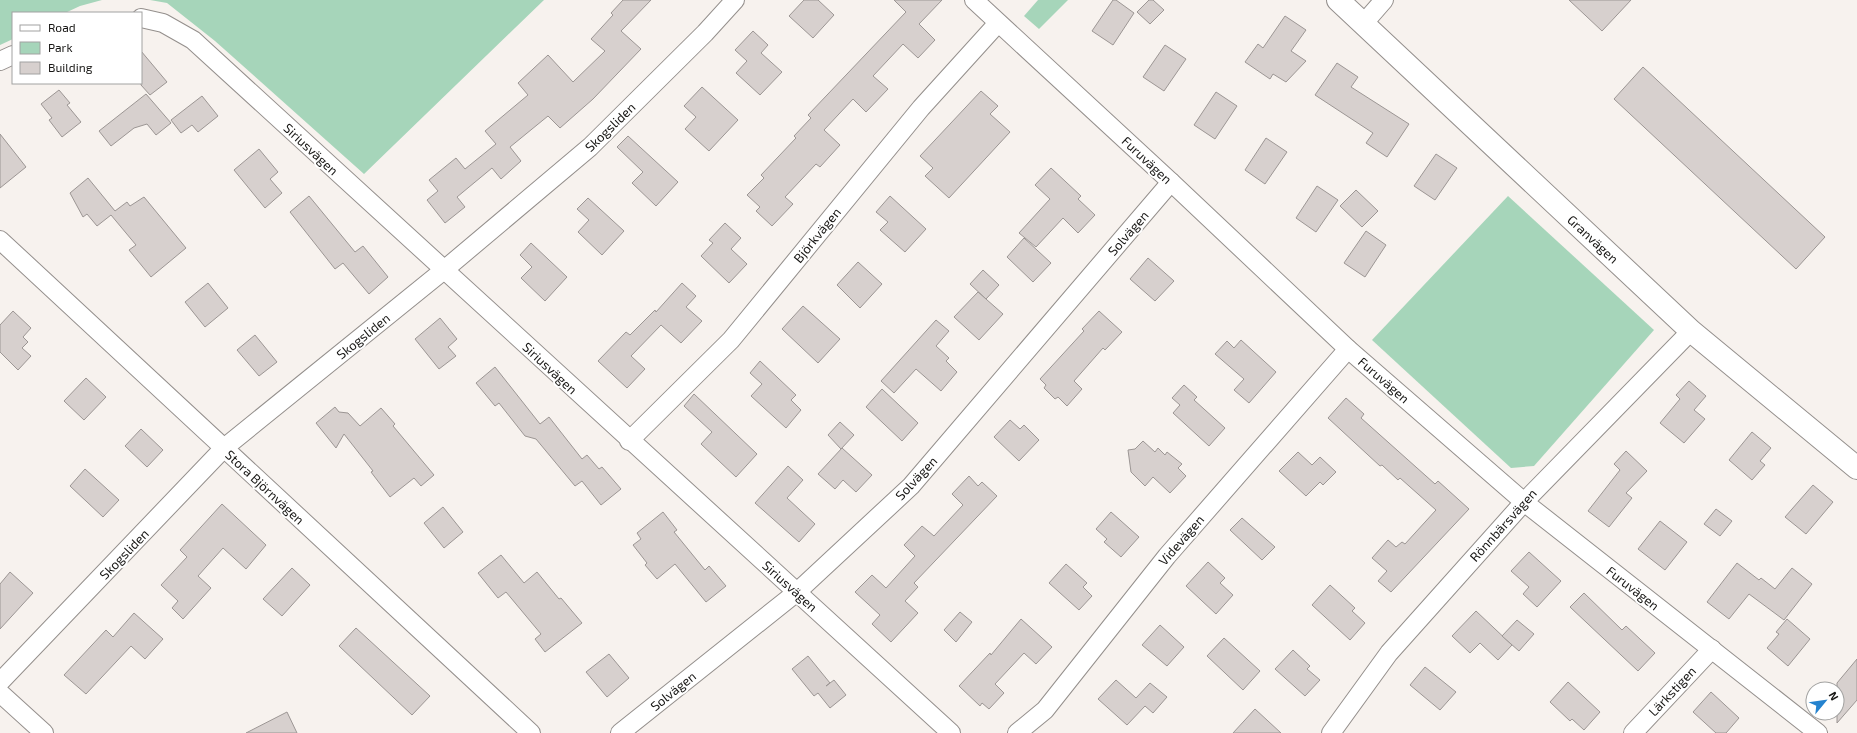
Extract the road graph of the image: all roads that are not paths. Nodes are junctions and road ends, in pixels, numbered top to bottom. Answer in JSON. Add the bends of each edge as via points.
{"nodes":[{"id":1,"x":735,"y":0,"type":"edge"},
{"id":2,"x":974,"y":0,"type":"edge"},
{"id":3,"x":1338,"y":0,"type":"edge"},
{"id":4,"x":1384,"y":0,"type":"edge"},
{"id":5,"x":142,"y":18,"type":"edge"},
{"id":6,"x":998,"y":23,"type":"junction"},
{"id":7,"x":1364,"y":23,"type":"junction"},
{"id":8,"x":12,"y":55,"type":"edge"},
{"id":9,"x":0,"y":61,"type":"edge"},
{"id":10,"x":1171,"y":182,"type":"junction"},
{"id":11,"x":0,"y":240,"type":"edge"},
{"id":12,"x":444,"y":270,"type":"junction"},
{"id":13,"x":1691,"y":331,"type":"junction"},
{"id":14,"x":1348,"y":349,"type":"junction"},
{"id":15,"x":629,"y":441,"type":"junction"},
{"id":16,"x":224,"y":448,"type":"junction"},
{"id":17,"x":1857,"y":468,"type":"edge"},
{"id":18,"x":1524,"y":502,"type":"junction"},
{"id":19,"x":797,"y":592,"type":"junction"},
{"id":20,"x":1712,"y":649,"type":"junction"},
{"id":21,"x":0,"y":682,"type":"edge"},
{"id":22,"x":0,"y":693,"type":"edge"},
{"id":23,"x":44,"y":733,"type":"edge"},
{"id":24,"x":531,"y":733,"type":"edge"},
{"id":25,"x":620,"y":733,"type":"edge"},
{"id":26,"x":951,"y":733,"type":"edge"},
{"id":27,"x":1016,"y":733,"type":"edge"},
{"id":28,"x":1331,"y":733,"type":"edge"},
{"id":29,"x":1633,"y":733,"type":"edge"},
{"id":30,"x":1818,"y":733,"type":"edge"}],
"edges":[{"from":1,"to":12,"type":"street","name":"Skogsliden","via":[[590,148]]},
{"from":2,"to":6,"type":"street","name":"Furuvägen"},
{"from":3,"to":7,"type":"street","name":"Granvägen"},
{"from":4,"to":7,"type":"street"},
{"from":5,"to":12,"type":"street","name":"Siriusvägen","via":[[163,23],[193,40]]},
{"from":6,"to":10,"type":"street","name":"Furuvägen"},
{"from":6,"to":15,"type":"street","name":"Björkvägen","via":[[921,108],[731,340]]},
{"from":7,"to":13,"type":"street","name":"Granvägen"},
{"from":8,"to":9,"type":"street"},
{"from":10,"to":14,"type":"street","name":"Furuvägen"},
{"from":10,"to":19,"type":"street","name":"Solvägen","via":[[911,486]]},
{"from":11,"to":16,"type":"street","name":"Stora Björnvägen"},
{"from":12,"to":15,"type":"street","name":"Siriusvägen"},
{"from":12,"to":16,"type":"street","name":"Skogsliden"},
{"from":13,"to":17,"type":"street","name":"Granvägen"},
{"from":13,"to":18,"type":"street","name":"Rönnbärsvägen"},
{"from":14,"to":18,"type":"street","name":"Furuvägen"},
{"from":14,"to":27,"type":"street","name":"Videvägen","via":[[1167,556],[1045,710]]},
{"from":15,"to":19,"type":"street","name":"Siriusvägen"},
{"from":16,"to":21,"type":"street","name":"Skogsliden"},
{"from":16,"to":24,"type":"street","name":"Stora Björnvägen"},
{"from":18,"to":20,"type":"street","name":"Furuvägen"},
{"from":18,"to":28,"type":"street","name":"Rönnbärsvägen","via":[[1389,653]]},
{"from":19,"to":25,"type":"street","name":"Solvägen"},
{"from":19,"to":26,"type":"street","name":"Siriusvägen"},
{"from":20,"to":29,"type":"street","name":"Lärkstigen"},
{"from":20,"to":30,"type":"street","name":"Furuvägen"},
{"from":22,"to":23,"type":"street"}]}
